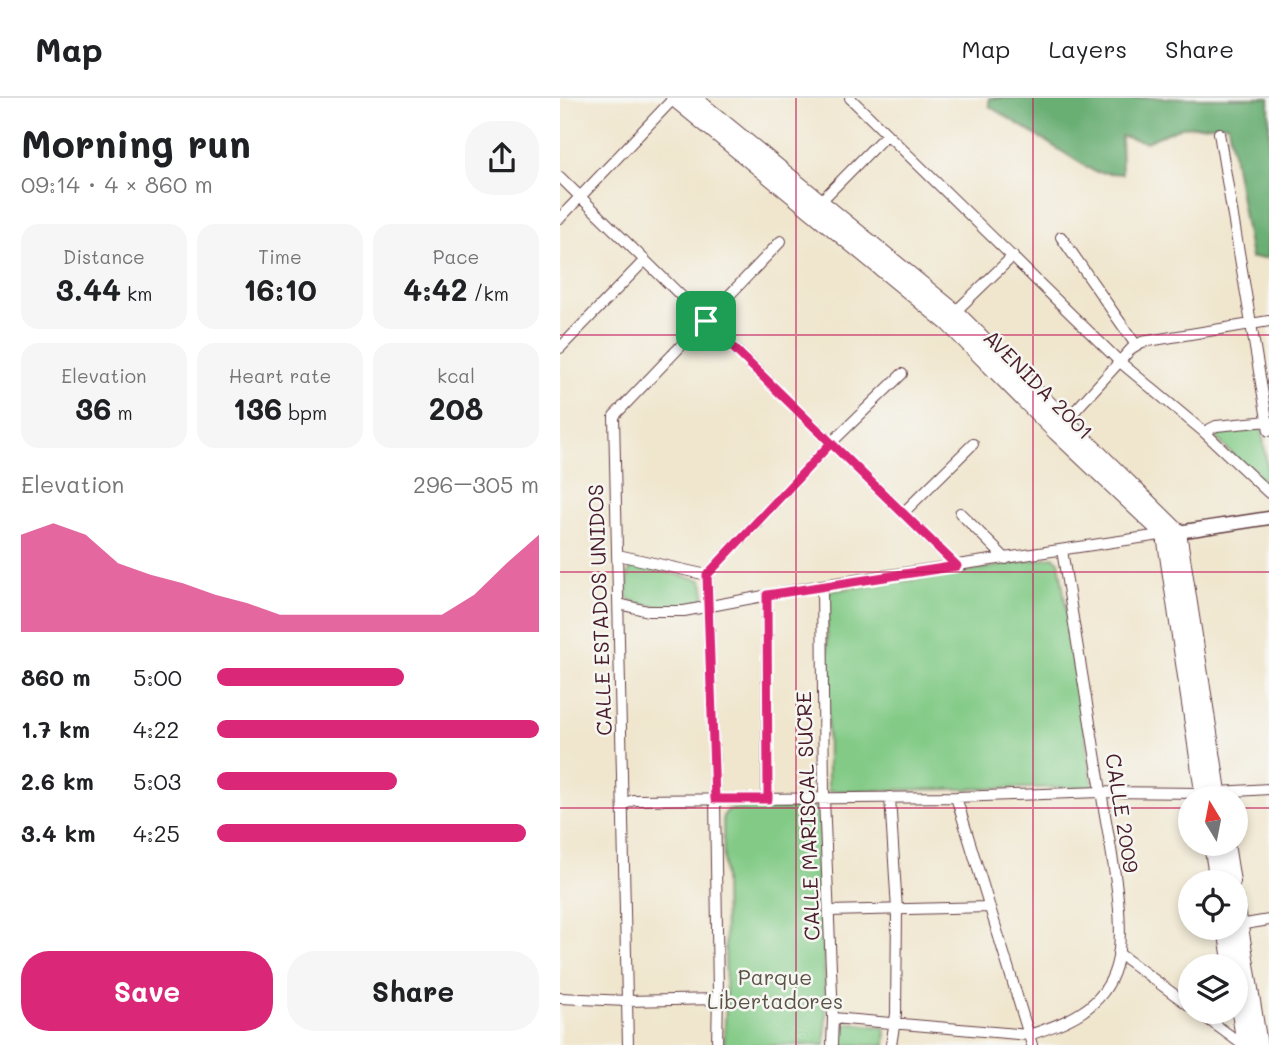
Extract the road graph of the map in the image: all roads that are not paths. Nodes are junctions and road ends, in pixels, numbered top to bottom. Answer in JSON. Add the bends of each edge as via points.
{"nodes":[{"id":1,"x":674,"y":98,"type":"edge"},
{"id":2,"x":693,"y":98,"type":"edge"},
{"id":3,"x":850,"y":98,"type":"edge"},
{"id":4,"x":1219,"y":133,"type":"dead end"},
{"id":5,"x":887,"y":134,"type":"junction"},
{"id":6,"x":560,"y":177,"type":"edge"},
{"id":7,"x":580,"y":197,"type":"junction"},
{"id":8,"x":820,"y":202,"type":"junction"},
{"id":9,"x":560,"y":218,"type":"edge"},
{"id":10,"x":1061,"y":237,"type":"dead end"},
{"id":11,"x":781,"y":241,"type":"dead end"},
{"id":12,"x":1013,"y":256,"type":"junction"},
{"id":13,"x":645,"y":260,"type":"junction"},
{"id":14,"x":955,"y":312,"type":"junction"},
{"id":15,"x":706,"y":321,"type":"junction"},
{"id":16,"x":1269,"y":321,"type":"edge"},
{"id":17,"x":1251,"y":325,"type":"junction"},
{"id":18,"x":1136,"y":345,"type":"junction"},
{"id":19,"x":560,"y":348,"type":"edge"},
{"id":20,"x":1120,"y":362,"type":"junction"},
{"id":21,"x":902,"y":374,"type":"dead end"},
{"id":22,"x":1268,"y":424,"type":"edge"},
{"id":23,"x":1060,"y":427,"type":"junction"},
{"id":24,"x":1204,"y":432,"type":"junction"},
{"id":25,"x":831,"y":443,"type":"junction"},
{"id":26,"x":973,"y":444,"type":"dead end"},
{"id":27,"x":1269,"y":493,"type":"edge"},
{"id":28,"x":903,"y":513,"type":"junction"},
{"id":29,"x":960,"y":513,"type":"dead end"},
{"id":30,"x":1269,"y":518,"type":"edge"},
{"id":31,"x":1171,"y":533,"type":"junction"},
{"id":32,"x":1062,"y":550,"type":"junction"},
{"id":33,"x":618,"y":555,"type":"junction"},
{"id":34,"x":1006,"y":559,"type":"junction"},
{"id":35,"x":957,"y":566,"type":"junction"},
{"id":36,"x":707,"y":575,"type":"junction"},
{"id":37,"x":822,"y":585,"type":"junction"},
{"id":38,"x":767,"y":595,"type":"junction"},
{"id":39,"x":619,"y":604,"type":"junction"},
{"id":40,"x":710,"y":608,"type":"junction"},
{"id":41,"x":1210,"y":786,"type":"edge"},
{"id":42,"x":1269,"y":789,"type":"edge"},
{"id":43,"x":1248,"y":791,"type":"edge"},
{"id":44,"x":1101,"y":792,"type":"junction"},
{"id":45,"x":1178,"y":794,"type":"edge"},
{"id":46,"x":956,"y":796,"type":"junction"},
{"id":47,"x":890,"y":797,"type":"junction"},
{"id":48,"x":824,"y":798,"type":"junction"},
{"id":49,"x":715,"y":799,"type":"junction"},
{"id":50,"x":768,"y":799,"type":"junction"},
{"id":51,"x":623,"y":805,"type":"junction"},
{"id":52,"x":989,"y":907,"type":"junction"},
{"id":53,"x":897,"y":910,"type":"junction"},
{"id":54,"x":829,"y":911,"type":"junction"},
{"id":55,"x":1269,"y":920,"type":"edge"},
{"id":56,"x":1248,"y":923,"type":"edge"},
{"id":57,"x":1235,"y":940,"type":"edge"},
{"id":58,"x":1118,"y":953,"type":"junction"},
{"id":59,"x":1178,"y":997,"type":"edge"},
{"id":60,"x":560,"y":998,"type":"edge"},
{"id":61,"x":718,"y":999,"type":"junction"},
{"id":62,"x":627,"y":1001,"type":"junction"},
{"id":63,"x":833,"y":1018,"type":"junction"},
{"id":64,"x":894,"y":1024,"type":"junction"},
{"id":65,"x":1215,"y":1024,"type":"edge"},
{"id":66,"x":1241,"y":1024,"type":"edge"},
{"id":67,"x":988,"y":1033,"type":"junction"},
{"id":68,"x":1030,"y":1040,"type":"edge"},
{"id":69,"x":628,"y":1045,"type":"edge"},
{"id":70,"x":717,"y":1045,"type":"edge"},
{"id":71,"x":832,"y":1045,"type":"edge"},
{"id":72,"x":891,"y":1045,"type":"edge"},
{"id":73,"x":987,"y":1045,"type":"edge"},
{"id":74,"x":1244,"y":1045,"type":"edge"},
{"id":75,"x":1259,"y":1045,"type":"edge"}],
"edges":[{"from":1,"to":7,"type":"street"},
{"from":1,"to":23,"type":"main road","name":"AVENIDA 2001","via":[[948,323]]},
{"from":2,"to":8,"type":"main road","name":"AVENIDA 2001"},
{"from":3,"to":5,"type":"street"},
{"from":4,"to":17,"type":"street"},
{"from":5,"to":8,"type":"street"},
{"from":5,"to":12,"type":"street"},
{"from":6,"to":7,"type":"street"},
{"from":7,"to":9,"type":"street"},
{"from":7,"to":13,"type":"street"},
{"from":8,"to":14,"type":"main road","name":"AVENIDA 2001"},
{"from":10,"to":18,"type":"street"},
{"from":11,"to":15,"type":"street","name":"CALLE ESTADOS UNIDOS"},
{"from":12,"to":14,"type":"street"},
{"from":12,"to":20,"type":"street"},
{"from":13,"to":15,"type":"street"},
{"from":13,"to":19,"type":"street"},
{"from":14,"to":23,"type":"main road","name":"AVENIDA 2001"},
{"from":15,"to":25,"type":"street"},
{"from":15,"to":33,"type":"street","name":"CALLE ESTADOS UNIDOS","via":[[614,416]]},
{"from":16,"to":17,"type":"street"},
{"from":17,"to":18,"type":"street"},
{"from":17,"to":22,"type":"street"},
{"from":18,"to":20,"type":"street"},
{"from":20,"to":23,"type":"street"},
{"from":20,"to":24,"type":"street"},
{"from":21,"to":25,"type":"street"},
{"from":22,"to":24,"type":"street","via":[[1216,426]]},
{"from":23,"to":31,"type":"main road","name":"AVENIDA 2001"},
{"from":24,"to":27,"type":"street"},
{"from":25,"to":28,"type":"street"},
{"from":25,"to":36,"type":"street"},
{"from":26,"to":28,"type":"street"},
{"from":28,"to":35,"type":"street"},
{"from":29,"to":34,"type":"street"},
{"from":30,"to":31,"type":"street"},
{"from":31,"to":32,"type":"street"},
{"from":31,"to":41,"type":"main road"},
{"from":32,"to":34,"type":"street"},
{"from":32,"to":44,"type":"street","name":"CALLE 2009"},
{"from":33,"to":36,"type":"street"},
{"from":33,"to":39,"type":"street","name":"CALLE ESTADOS UNIDOS"},
{"from":34,"to":35,"type":"street"},
{"from":35,"to":37,"type":"street"},
{"from":36,"to":40,"type":"street"},
{"from":37,"to":38,"type":"street"},
{"from":37,"to":48,"type":"street","name":"CALLE MARISCAL SUCRE"},
{"from":38,"to":40,"type":"street"},
{"from":38,"to":50,"type":"street"},
{"from":39,"to":40,"type":"street","via":[[648,611]]},
{"from":39,"to":51,"type":"street","name":"CALLE ESTADOS UNIDOS"},
{"from":40,"to":49,"type":"street"},
{"from":42,"to":43,"type":"street"},
{"from":44,"to":45,"type":"street"},
{"from":44,"to":46,"type":"street"},
{"from":44,"to":58,"type":"street","name":"CALLE 2009","via":[[1118,912]]},
{"from":46,"to":47,"type":"street"},
{"from":46,"to":52,"type":"street"},
{"from":47,"to":48,"type":"street"},
{"from":47,"to":53,"type":"street"},
{"from":48,"to":50,"type":"street"},
{"from":48,"to":54,"type":"street","name":"CALLE MARISCAL SUCRE"},
{"from":49,"to":50,"type":"street"},
{"from":49,"to":51,"type":"street","via":[[633,800]]},
{"from":49,"to":61,"type":"street"},
{"from":51,"to":62,"type":"street","name":"CALLE ESTADOS UNIDOS"},
{"from":52,"to":53,"type":"street"},
{"from":52,"to":68,"type":"street"},
{"from":53,"to":54,"type":"street"},
{"from":53,"to":64,"type":"street"},
{"from":54,"to":63,"type":"street","name":"CALLE MARISCAL SUCRE"},
{"from":55,"to":56,"type":"street"},
{"from":57,"to":75,"type":"main road"},
{"from":58,"to":59,"type":"street"},
{"from":58,"to":68,"type":"street","name":"CALLE 2009","via":[[1116,967],[1090,1009]]},
{"from":60,"to":62,"type":"street"},
{"from":61,"to":62,"type":"street"},
{"from":61,"to":70,"type":"street"},
{"from":62,"to":69,"type":"street","name":"CALLE ESTADOS UNIDOS"},
{"from":63,"to":64,"type":"street"},
{"from":63,"to":71,"type":"street","name":"CALLE MARISCAL SUCRE"},
{"from":64,"to":67,"type":"street"},
{"from":64,"to":72,"type":"street"},
{"from":65,"to":74,"type":"street"},
{"from":66,"to":74,"type":"main road"},
{"from":67,"to":68,"type":"street"},
{"from":67,"to":73,"type":"street"}]}
